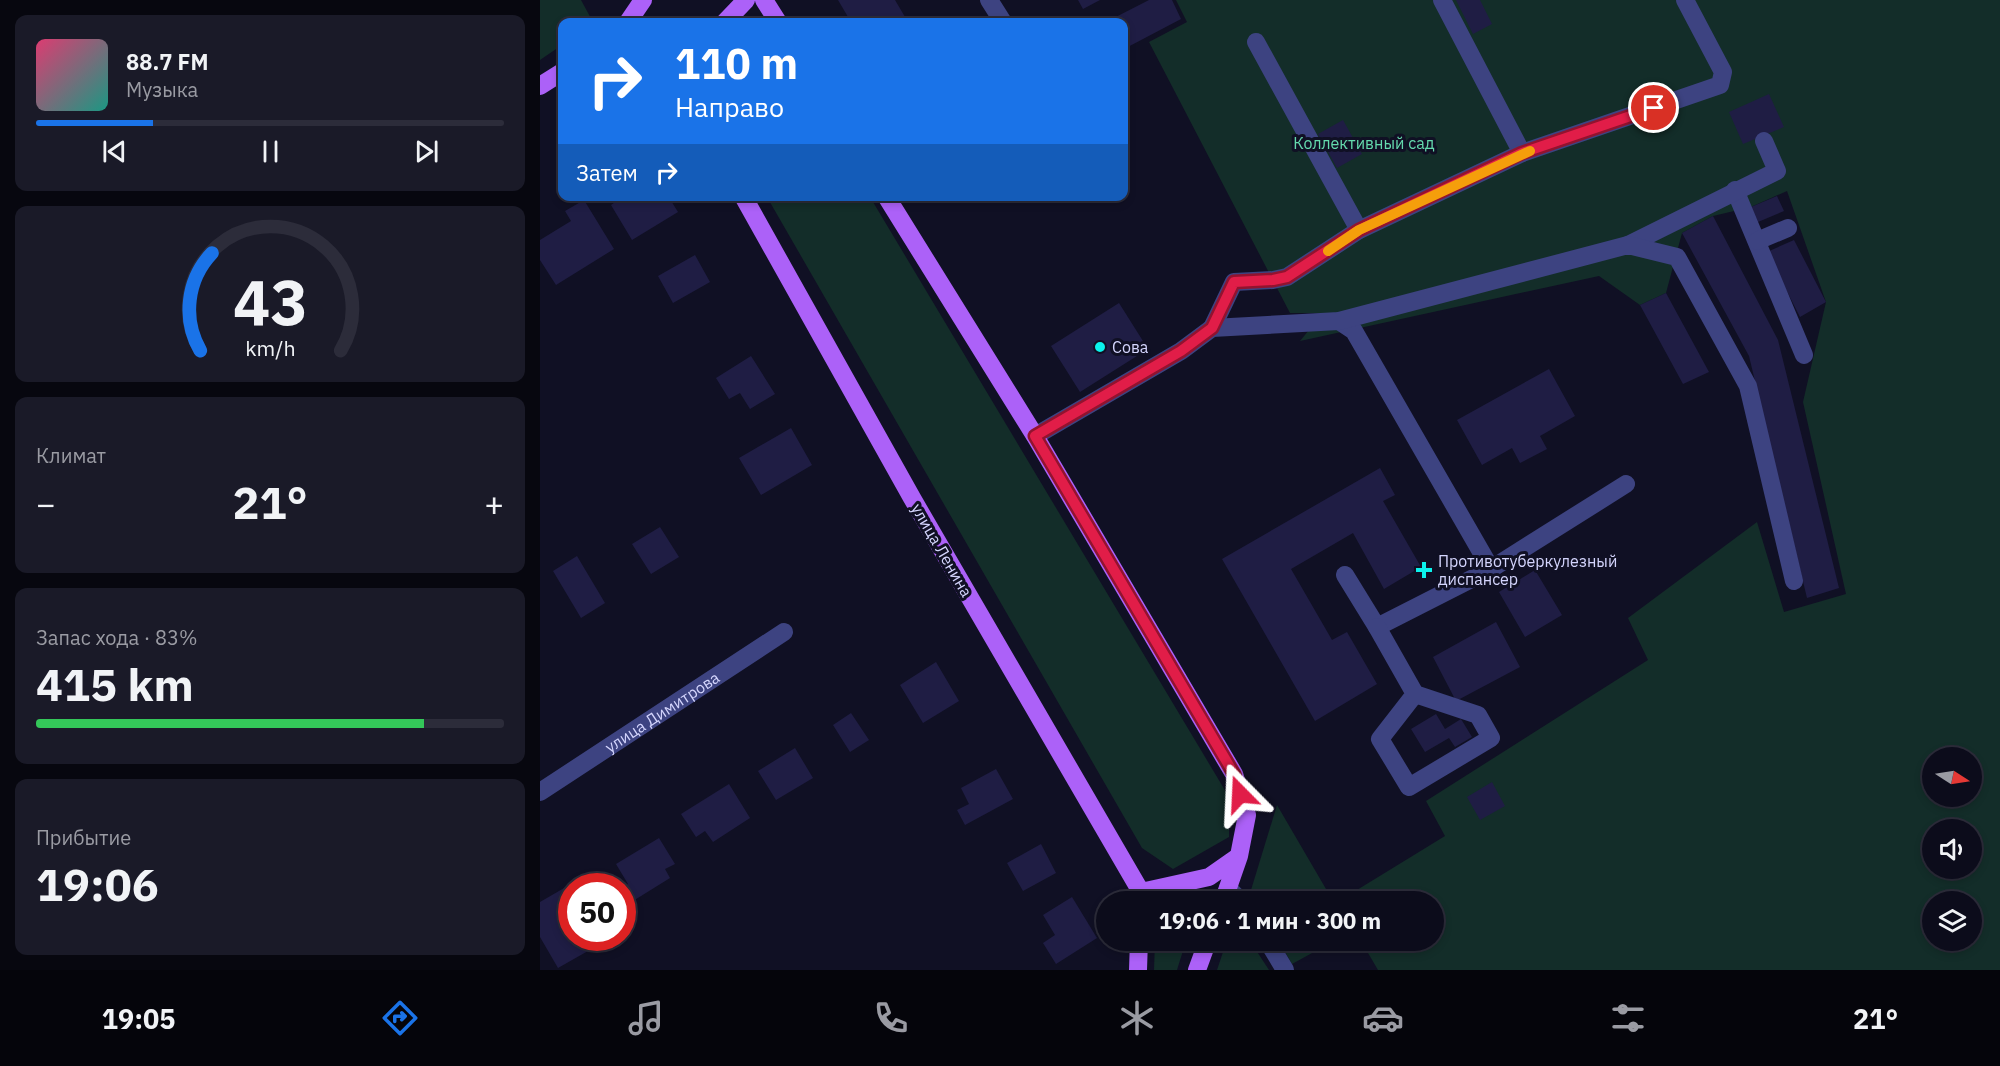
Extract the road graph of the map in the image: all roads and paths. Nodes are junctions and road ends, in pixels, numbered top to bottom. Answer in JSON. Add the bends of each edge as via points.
{"nodes":[{"id":1,"x":746,"y":0,"type":"edge"},
{"id":2,"x":764,"y":0,"type":"edge"},
{"id":3,"x":989,"y":0,"type":"edge"},
{"id":4,"x":1442,"y":0,"type":"edge"},
{"id":5,"x":1685,"y":0,"type":"edge"},
{"id":6,"x":638,"y":2,"type":"edge"},
{"id":7,"x":630,"y":18,"type":"edge"},
{"id":8,"x":644,"y":18,"type":"edge"},
{"id":9,"x":729,"y":18,"type":"edge"},
{"id":10,"x":775,"y":18,"type":"edge"},
{"id":11,"x":1000,"y":18,"type":"edge"},
{"id":12,"x":1256,"y":42,"type":"dead end"},
{"id":13,"x":558,"y":75,"type":"edge"},
{"id":14,"x":540,"y":86,"type":"edge"},
{"id":15,"x":1764,"y":141,"type":"dead end"},
{"id":16,"x":1522,"y":153,"type":"junction"},
{"id":17,"x":1736,"y":190,"type":"junction"},
{"id":18,"x":746,"y":201,"type":"edge"},
{"id":19,"x":889,"y":201,"type":"edge"},
{"id":20,"x":1788,"y":228,"type":"dead end"},
{"id":21,"x":1359,"y":230,"type":"junction"},
{"id":22,"x":1757,"y":241,"type":"junction"},
{"id":23,"x":1628,"y":246,"type":"junction"},
{"id":24,"x":1339,"y":321,"type":"junction"},
{"id":25,"x":1212,"y":328,"type":"junction"},
{"id":26,"x":1804,"y":355,"type":"dead end"},
{"id":27,"x":1035,"y":436,"type":"junction"},
{"id":28,"x":1626,"y":484,"type":"dead end"},
{"id":29,"x":1491,"y":568,"type":"junction"},
{"id":30,"x":1345,"y":575,"type":"dead end"},
{"id":31,"x":1794,"y":581,"type":"dead end"},
{"id":32,"x":1377,"y":627,"type":"junction"},
{"id":33,"x":784,"y":632,"type":"dead end"},
{"id":34,"x":1416,"y":694,"type":"junction"},
{"id":35,"x":540,"y":792,"type":"edge"},
{"id":36,"x":1239,"y":856,"type":"junction"},
{"id":37,"x":1138,"y":891,"type":"edge"},
{"id":38,"x":1161,"y":891,"type":"edge"},
{"id":39,"x":1227,"y":891,"type":"edge"},
{"id":40,"x":1139,"y":951,"type":"edge"},
{"id":41,"x":1204,"y":951,"type":"edge"},
{"id":42,"x":1273,"y":951,"type":"edge"},
{"id":43,"x":1138,"y":970,"type":"edge"},
{"id":44,"x":1197,"y":970,"type":"edge"},
{"id":45,"x":1285,"y":970,"type":"edge"}],
"edges":[{"from":1,"to":9,"type":"main road"},
{"from":2,"to":10,"type":"main road"},
{"from":3,"to":11,"type":"street"},
{"from":4,"to":16,"type":"street"},
{"from":5,"to":16,"type":"street","via":[[1723,72],[1720,86]]},
{"from":6,"to":7,"type":"main road"},
{"from":6,"to":8,"type":"main road"},
{"from":12,"to":21,"type":"street"},
{"from":13,"to":14,"type":"main road"},
{"from":15,"to":17,"type":"street","via":[[1777,171]]},
{"from":16,"to":21,"type":"street"},
{"from":17,"to":22,"type":"street"},
{"from":17,"to":23,"type":"street"},
{"from":18,"to":37,"type":"main road","name":"улица Ленина"},
{"from":19,"to":27,"type":"main road"},
{"from":20,"to":22,"type":"street"},
{"from":21,"to":25,"type":"street","via":[[1287,277],[1234,282]]},
{"from":22,"to":26,"type":"street"},
{"from":23,"to":24,"type":"street"},
{"from":23,"to":31,"type":"street","via":[[1677,257],[1748,386]]},
{"from":24,"to":25,"type":"street"},
{"from":24,"to":29,"type":"street","via":[[1354,331]]},
{"from":25,"to":27,"type":"street","via":[[1181,351]]},
{"from":27,"to":36,"type":"main road","via":[[1234,774],[1247,815]]},
{"from":28,"to":29,"type":"street"},
{"from":29,"to":32,"type":"street"},
{"from":30,"to":32,"type":"street"},
{"from":32,"to":34,"type":"street"},
{"from":33,"to":35,"type":"street","name":"улица Димитрова"},
{"from":34,"to":34,"type":"street","via":[[1478,715],[1491,738],[1409,787],[1380,739]]},
{"from":36,"to":38,"type":"main road","via":[[1209,877]]},
{"from":36,"to":39,"type":"main road"},
{"from":40,"to":43,"type":"main road"},
{"from":41,"to":44,"type":"main road"},
{"from":42,"to":45,"type":"street"}]}
